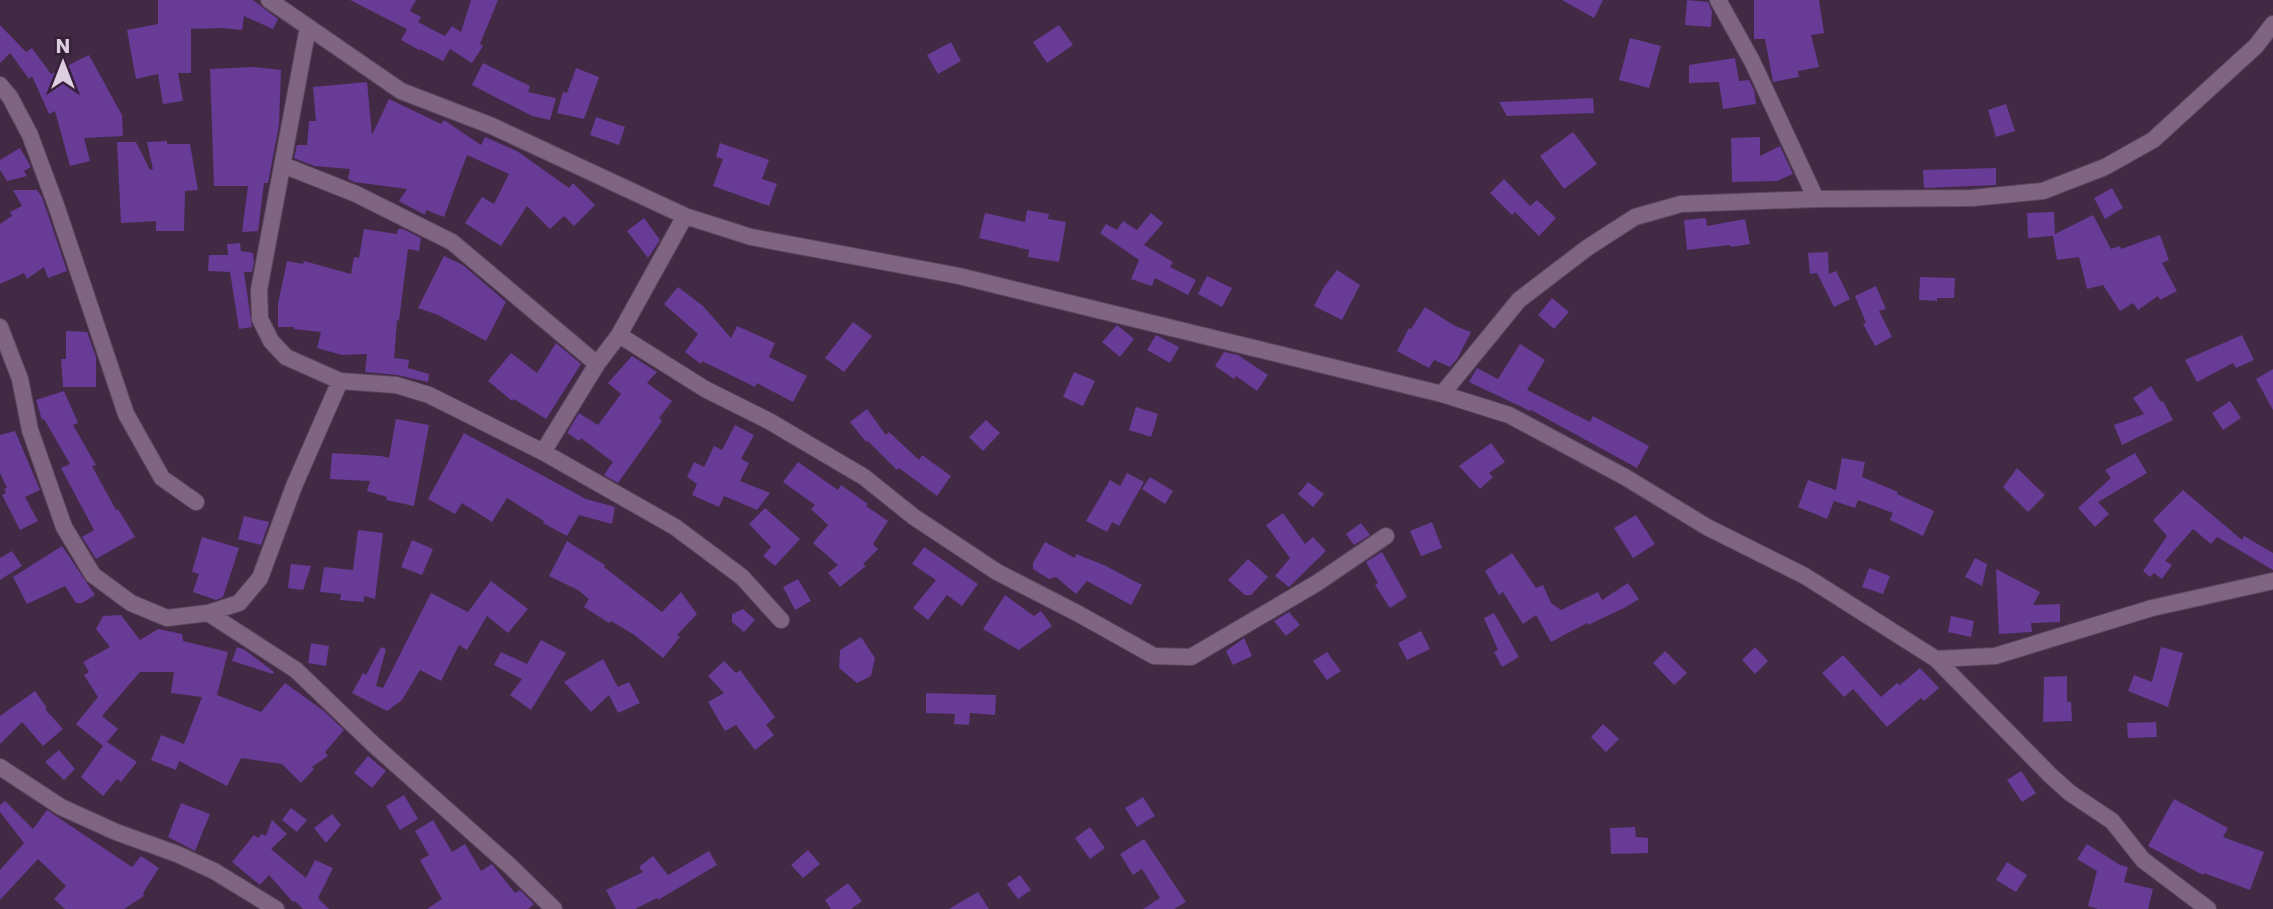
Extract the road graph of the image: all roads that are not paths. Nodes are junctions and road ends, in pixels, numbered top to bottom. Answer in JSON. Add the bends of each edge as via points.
{"nodes":[{"id":1,"x":269,"y":0,"type":"edge"},
{"id":2,"x":1718,"y":0,"type":"edge"},
{"id":3,"x":2273,"y":24,"type":"edge"},
{"id":4,"x":307,"y":27,"type":"junction"},
{"id":5,"x":0,"y":85,"type":"edge"},
{"id":6,"x":283,"y":165,"type":"junction"},
{"id":7,"x":1816,"y":199,"type":"junction"},
{"id":8,"x":685,"y":216,"type":"junction"},
{"id":9,"x":0,"y":327,"type":"edge"},
{"id":10,"x":618,"y":335,"type":"junction"},
{"id":11,"x":597,"y":364,"type":"junction"},
{"id":12,"x":340,"y":381,"type":"junction"},
{"id":13,"x":1441,"y":394,"type":"junction"},
{"id":14,"x":543,"y":452,"type":"junction"},
{"id":15,"x":196,"y":502,"type":"dead end"},
{"id":16,"x":1386,"y":536,"type":"dead end"},
{"id":17,"x":2273,"y":581,"type":"edge"},
{"id":18,"x":208,"y":613,"type":"junction"},
{"id":19,"x":781,"y":620,"type":"dead end"},
{"id":20,"x":1936,"y":659,"type":"junction"},
{"id":21,"x":0,"y":766,"type":"edge"},
{"id":22,"x":276,"y":909,"type":"edge"},
{"id":23,"x":554,"y":909,"type":"edge"},
{"id":24,"x":2208,"y":909,"type":"edge"}],
"edges":[{"from":1,"to":4,"type":"street"},
{"from":2,"to":7,"type":"street","via":[[1752,61]]},
{"from":3,"to":7,"type":"street","via":[[2256,46],[2153,140],[2080,177],[2043,191],[1972,198]]},
{"from":4,"to":6,"type":"street"},
{"from":4,"to":8,"type":"street","via":[[401,91],[492,126]]},
{"from":5,"to":15,"type":"street","via":[[30,135],[126,414],[162,478]]},
{"from":6,"to":11,"type":"street","via":[[356,194],[452,242]]},
{"from":6,"to":12,"type":"street","via":[[259,290],[260,319],[286,357]]},
{"from":7,"to":13,"type":"street","via":[[1681,204],[1634,217],[1519,300]]},
{"from":8,"to":10,"type":"street"},
{"from":8,"to":13,"type":"street","via":[[751,237],[959,276]]},
{"from":9,"to":18,"type":"street","via":[[64,527],[93,575],[131,603],[167,618]]},
{"from":10,"to":11,"type":"street"},
{"from":10,"to":16,"type":"street","via":[[864,477],[997,572],[1154,656],[1191,657],[1317,583]]},
{"from":11,"to":14,"type":"street"},
{"from":12,"to":14,"type":"street","via":[[396,385],[429,395]]},
{"from":12,"to":18,"type":"street","via":[[260,578],[239,603]]},
{"from":13,"to":20,"type":"street","via":[[1509,415],[1625,477],[1707,527],[1805,576]]},
{"from":14,"to":19,"type":"street","via":[[676,527],[742,577]]},
{"from":17,"to":20,"type":"street","via":[[2152,608],[1995,656]]},
{"from":18,"to":23,"type":"street","via":[[296,670]]},
{"from":20,"to":24,"type":"street","via":[[2050,775],[2112,821],[2143,860]]},
{"from":21,"to":22,"type":"street","via":[[61,807],[177,853]]}]}
